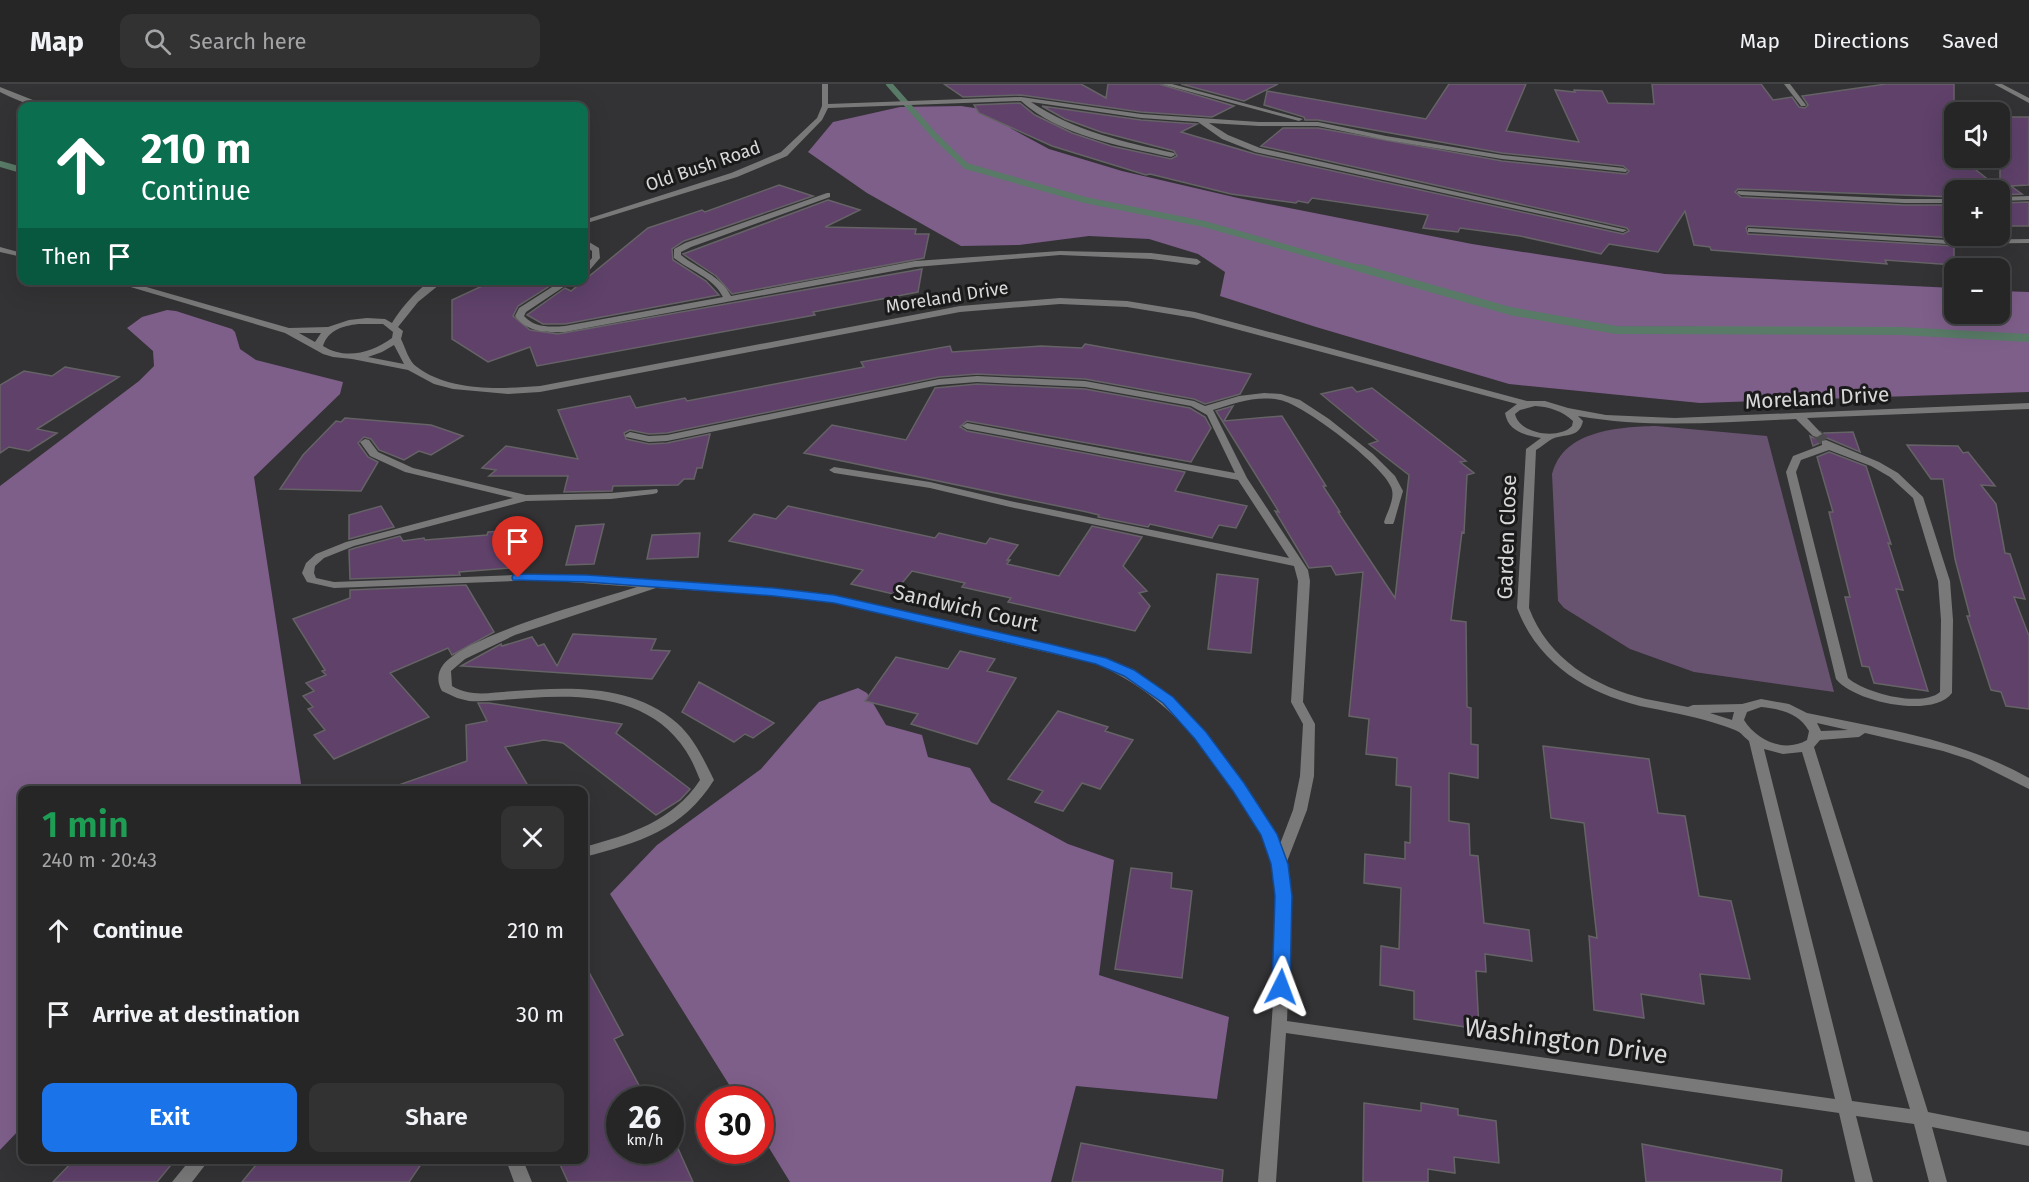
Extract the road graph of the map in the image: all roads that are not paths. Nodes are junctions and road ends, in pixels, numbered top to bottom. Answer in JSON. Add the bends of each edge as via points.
{"nodes":[{"id":1,"x":825,"y":84,"type":"edge"},
{"id":2,"x":1164,"y":84,"type":"edge"},
{"id":3,"x":1787,"y":84,"type":"edge"},
{"id":4,"x":1997,"y":84,"type":"edge"},
{"id":5,"x":0,"y":88,"type":"edge"},
{"id":6,"x":1021,"y":99,"type":"junction"},
{"id":7,"x":2029,"y":101,"type":"edge"},
{"id":8,"x":32,"y":102,"type":"edge"},
{"id":9,"x":1803,"y":105,"type":"dead end"},
{"id":10,"x":825,"y":106,"type":"junction"},
{"id":11,"x":1200,"y":120,"type":"junction"},
{"id":12,"x":1318,"y":124,"type":"junction"},
{"id":13,"x":1171,"y":155,"type":"dead end"},
{"id":14,"x":1623,"y":170,"type":"dead end"},
{"id":15,"x":1741,"y":193,"type":"dead end"},
{"id":16,"x":827,"y":195,"type":"dead end"},
{"id":17,"x":2029,"y":198,"type":"edge"},
{"id":18,"x":2010,"y":199,"type":"edge"},
{"id":19,"x":1944,"y":201,"type":"edge"},
{"id":20,"x":588,"y":221,"type":"edge"},
{"id":21,"x":1623,"y":230,"type":"dead end"},
{"id":22,"x":1751,"y":230,"type":"dead end"},
{"id":23,"x":2029,"y":241,"type":"edge"},
{"id":24,"x":588,"y":244,"type":"edge"},
{"id":25,"x":0,"y":249,"type":"edge"},
{"id":26,"x":18,"y":254,"type":"edge"},
{"id":27,"x":1197,"y":262,"type":"dead end"},
{"id":28,"x":588,"y":267,"type":"edge"},
{"id":29,"x":127,"y":285,"type":"edge"},
{"id":30,"x":144,"y":285,"type":"edge"},
{"id":31,"x":432,"y":285,"type":"edge"},
{"id":32,"x":562,"y":285,"type":"edge"},
{"id":33,"x":140,"y":289,"type":"junction"},
{"id":34,"x":728,"y":299,"type":"junction"},
{"id":35,"x":405,"y":308,"type":"junction"},
{"id":36,"x":363,"y":321,"type":"junction"},
{"id":37,"x":394,"y":327,"type":"junction"},
{"id":38,"x":330,"y":330,"type":"junction"},
{"id":39,"x":288,"y":331,"type":"junction"},
{"id":40,"x":396,"y":339,"type":"junction"},
{"id":41,"x":318,"y":347,"type":"junction"},
{"id":42,"x":351,"y":356,"type":"junction"},
{"id":43,"x":411,"y":368,"type":"junction"},
{"id":44,"x":1487,"y":394,"type":"junction"},
{"id":45,"x":1527,"y":404,"type":"junction"},
{"id":46,"x":2029,"y":406,"type":"edge"},
{"id":47,"x":1206,"y":409,"type":"junction"},
{"id":48,"x":1564,"y":410,"type":"junction"},
{"id":49,"x":1510,"y":413,"type":"junction"},
{"id":50,"x":1800,"y":417,"type":"junction"},
{"id":51,"x":1606,"y":418,"type":"junction"},
{"id":52,"x":967,"y":426,"type":"dead end"},
{"id":53,"x":1577,"y":428,"type":"junction"},
{"id":54,"x":1521,"y":429,"type":"junction"},
{"id":55,"x":1817,"y":434,"type":"tunnel mouth"},
{"id":56,"x":630,"y":435,"type":"dead end"},
{"id":57,"x":1551,"y":436,"type":"junction"},
{"id":58,"x":365,"y":442,"type":"dead end"},
{"id":59,"x":1828,"y":445,"type":"joint"},
{"id":60,"x":1531,"y":450,"type":"junction"},
{"id":61,"x":834,"y":470,"type":"dead end"},
{"id":62,"x":1242,"y":478,"type":"junction"},
{"id":63,"x":652,"y":491,"type":"dead end"},
{"id":64,"x":526,"y":498,"type":"junction"},
{"id":65,"x":1389,"y":522,"type":"dead end"},
{"id":66,"x":1296,"y":562,"type":"junction"},
{"id":67,"x":658,"y":584,"type":"junction"},
{"id":68,"x":1744,"y":708,"type":"junction"},
{"id":69,"x":1680,"y":709,"type":"junction"},
{"id":70,"x":1803,"y":716,"type":"junction"},
{"id":71,"x":1742,"y":728,"type":"junction"},
{"id":72,"x":1872,"y":732,"type":"junction"},
{"id":73,"x":1755,"y":740,"type":"junction"},
{"id":74,"x":1811,"y":742,"type":"junction"},
{"id":75,"x":2029,"y":784,"type":"edge"},
{"id":76,"x":588,"y":851,"type":"edge"},
{"id":77,"x":1280,"y":864,"type":"junction"},
{"id":78,"x":1279,"y":1026,"type":"junction"},
{"id":79,"x":1845,"y":1107,"type":"junction"},
{"id":80,"x":1921,"y":1118,"type":"junction"},
{"id":81,"x":2029,"y":1139,"type":"edge"},
{"id":82,"x":197,"y":1164,"type":"edge"},
{"id":83,"x":516,"y":1164,"type":"edge"},
{"id":84,"x":181,"y":1182,"type":"edge"},
{"id":85,"x":523,"y":1182,"type":"edge"},
{"id":86,"x":1267,"y":1182,"type":"edge"},
{"id":87,"x":1864,"y":1182,"type":"edge"},
{"id":88,"x":1938,"y":1182,"type":"edge"}],
"edges":[{"from":1,"to":10,"type":"street"},
{"from":2,"to":12,"type":"street"},
{"from":3,"to":9,"type":"street"},
{"from":4,"to":7,"type":"street"},
{"from":5,"to":8,"type":"street"},
{"from":6,"to":10,"type":"street"},
{"from":6,"to":11,"type":"street"},
{"from":6,"to":13,"type":"street","via":[[1087,132]]},
{"from":10,"to":20,"type":"street","name":"Old Bush Road","via":[[813,129],[784,154],[734,175]]},
{"from":11,"to":12,"type":"street"},
{"from":11,"to":21,"type":"street","via":[[1225,137],[1258,150]]},
{"from":12,"to":14,"type":"street","via":[[1466,151]]},
{"from":15,"to":19,"type":"street"},
{"from":16,"to":34,"type":"street","via":[[677,251],[686,263],[718,282]]},
{"from":17,"to":18,"type":"street"},
{"from":22,"to":23,"type":"street","via":[[1948,242]]},
{"from":24,"to":28,"type":"street","via":[[596,250],[596,258]]},
{"from":25,"to":26,"type":"street"},
{"from":27,"to":34,"type":"street","via":[[1086,253],[1017,255],[915,264]]},
{"from":29,"to":33,"type":"street"},
{"from":30,"to":33,"type":"street"},
{"from":31,"to":35,"type":"street"},
{"from":32,"to":34,"type":"street","via":[[522,310],[519,316],[524,323],[548,330],[565,329]]},
{"from":33,"to":39,"type":"street"},
{"from":35,"to":36,"type":"street"},
{"from":35,"to":37,"type":"street"},
{"from":36,"to":37,"type":"street","via":[[385,322]]},
{"from":36,"to":38,"type":"street"},
{"from":37,"to":40,"type":"street"},
{"from":38,"to":39,"type":"street"},
{"from":38,"to":41,"type":"street","via":[[322,335]]},
{"from":39,"to":41,"type":"street","name":"Moreland Drive"},
{"from":40,"to":42,"type":"street","via":[[373,352]]},
{"from":40,"to":43,"type":"street"},
{"from":41,"to":42,"type":"street","name":"Moreland Drive","via":[[329,354]]},
{"from":42,"to":43,"type":"street","name":"Moreland Drive"},
{"from":43,"to":44,"type":"street","name":"Moreland Drive","via":[[456,387],[540,389],[960,309],[1060,301],[1126,304],[1195,315]]},
{"from":44,"to":45,"type":"street","name":"Moreland Drive"},
{"from":44,"to":49,"type":"street","name":"Moreland Drive"},
{"from":45,"to":48,"type":"street","name":"Moreland Drive","via":[[1546,404]]},
{"from":45,"to":49,"type":"street"},
{"from":46,"to":50,"type":"street","name":"Moreland Drive"},
{"from":47,"to":56,"type":"street","via":[[1085,384],[977,380],[912,386],[667,438]]},
{"from":47,"to":62,"type":"street"},
{"from":47,"to":65,"type":"street","via":[[1265,395],[1304,406],[1392,478],[1398,495]]},
{"from":48,"to":51,"type":"street","name":"Moreland Drive"},
{"from":48,"to":53,"type":"street","via":[[1576,418]]},
{"from":49,"to":54,"type":"street","name":"Moreland Drive","via":[[1511,421]]},
{"from":50,"to":51,"type":"street","name":"Moreland Drive","via":[[1676,421]]},
{"from":50,"to":55,"type":"street"},
{"from":51,"to":53,"type":"street","name":"Moreland Drive"},
{"from":52,"to":62,"type":"street"},
{"from":53,"to":57,"type":"street","name":"Moreland Drive","via":[[1568,434]]},
{"from":54,"to":57,"type":"street"},
{"from":54,"to":60,"type":"street"},
{"from":57,"to":60,"type":"street"},
{"from":58,"to":64,"type":"street","via":[[374,454],[409,470]]},
{"from":59,"to":59,"type":"street","via":[[1797,458],[1791,472],[1842,680],[1866,693],[1903,701],[1941,699],[1946,693],[1944,581],[1921,504],[1894,475]]},
{"from":60,"to":69,"type":"street","name":"Garden Close","via":[[1523,608],[1531,631],[1553,656],[1597,687],[1637,701]]},
{"from":61,"to":66,"type":"street","via":[[930,485]]},
{"from":62,"to":66,"type":"street"},
{"from":63,"to":64,"type":"street"},
{"from":64,"to":67,"type":"street","name":"Sandwich Court","via":[[350,544],[320,556],[308,573],[311,580],[334,585],[541,577]]},
{"from":66,"to":77,"type":"street","via":[[1304,581],[1297,702],[1309,724],[1307,776],[1300,810]]},
{"from":67,"to":76,"type":"street","via":[[461,654],[448,666],[444,677],[446,688],[456,696],[569,691],[632,701],[657,713],[687,744],[707,780],[699,794],[685,808],[644,834]]},
{"from":67,"to":77,"type":"street","name":"Sandwich Court","via":[[834,599],[1050,648],[1129,673],[1168,700],[1200,735],[1259,816]]},
{"from":68,"to":69,"type":"street","name":"Garden Close"},
{"from":68,"to":70,"type":"street","name":"Garden Close","via":[[1772,704]]},
{"from":68,"to":71,"type":"street","via":[[1738,720]]},
{"from":69,"to":71,"type":"street","name":"Garden Close"},
{"from":70,"to":72,"type":"street"},
{"from":70,"to":74,"type":"street","via":[[1813,726]]},
{"from":71,"to":73,"type":"street"},
{"from":72,"to":74,"type":"street"},
{"from":72,"to":75,"type":"street","via":[[1958,750]]},
{"from":73,"to":74,"type":"street","via":[[1782,750]]},
{"from":73,"to":79,"type":"street"},
{"from":74,"to":80,"type":"street"},
{"from":77,"to":78,"type":"street","name":"Sandwich Court","via":[[1284,928]]},
{"from":78,"to":79,"type":"street","name":"Washington Drive"},
{"from":78,"to":86,"type":"street","name":"Sandwich Court"},
{"from":79,"to":80,"type":"street","name":"Washington Drive"},
{"from":79,"to":87,"type":"street"},
{"from":80,"to":81,"type":"street","name":"Washington Drive"},
{"from":80,"to":88,"type":"street"},
{"from":82,"to":84,"type":"street"},
{"from":83,"to":85,"type":"street"}]}
